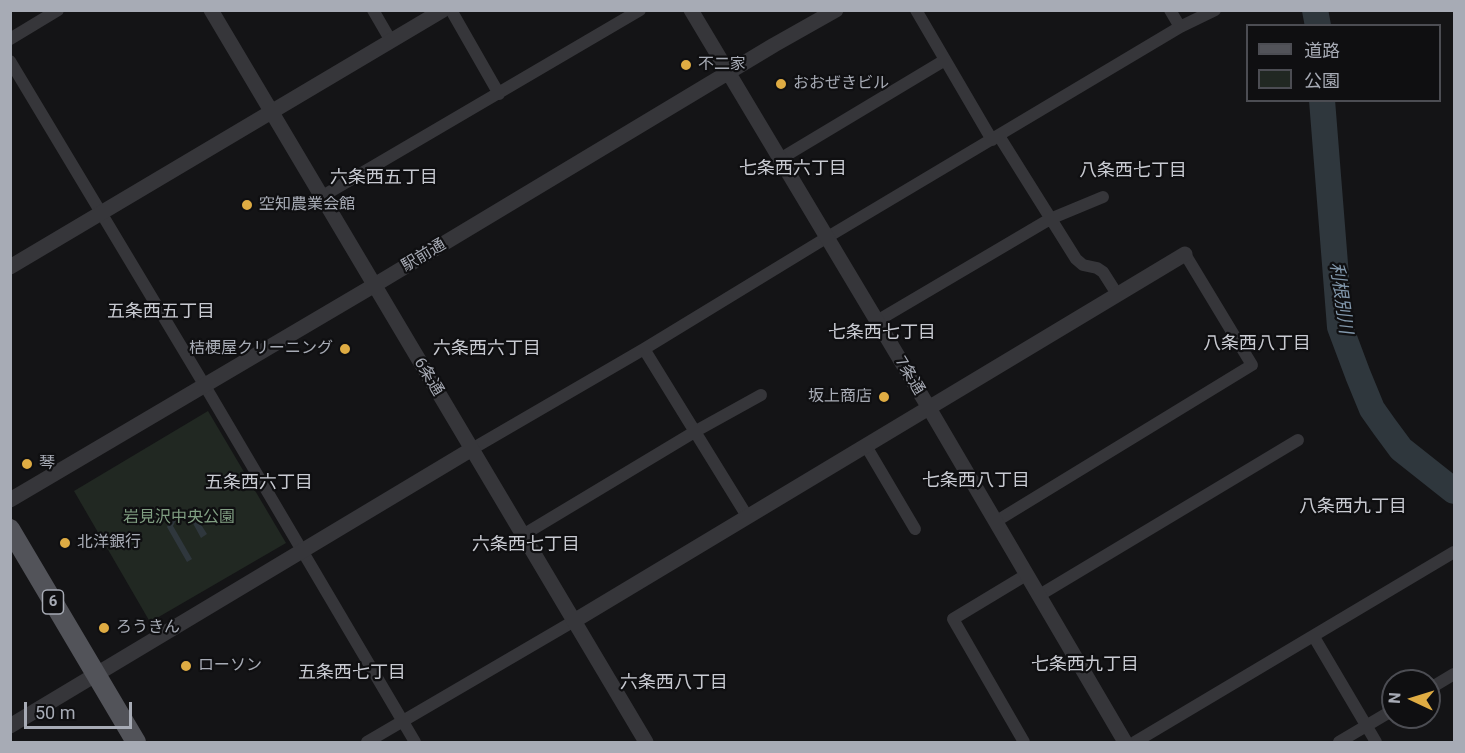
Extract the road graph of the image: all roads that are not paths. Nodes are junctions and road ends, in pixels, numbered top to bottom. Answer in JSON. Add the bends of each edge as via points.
{"nodes":[{"id":1,"x":58,"y":10,"type":"edge"},
{"id":2,"x":211,"y":10,"type":"edge"},
{"id":3,"x":373,"y":10,"type":"edge"},
{"id":4,"x":443,"y":10,"type":"edge"},
{"id":5,"x":451,"y":10,"type":"edge"},
{"id":6,"x":640,"y":10,"type":"edge"},
{"id":7,"x":691,"y":10,"type":"edge"},
{"id":8,"x":836,"y":10,"type":"edge"},
{"id":9,"x":916,"y":10,"type":"edge"},
{"id":10,"x":1170,"y":10,"type":"edge"},
{"id":11,"x":1215,"y":10,"type":"edge"},
{"id":12,"x":1180,"y":27,"type":"junction"},
{"id":13,"x":10,"y":39,"type":"edge"},
{"id":14,"x":391,"y":41,"type":"junction"},
{"id":15,"x":945,"y":60,"type":"junction"},
{"id":16,"x":10,"y":61,"type":"edge"},
{"id":17,"x":728,"y":74,"type":"junction"},
{"id":18,"x":499,"y":94,"type":"junction"},
{"id":19,"x":271,"y":112,"type":"junction"},
{"id":20,"x":996,"y":138,"type":"junction"},
{"id":21,"x":780,"y":159,"type":"junction"},
{"id":22,"x":321,"y":197,"type":"junction"},
{"id":23,"x":1102,"y":197,"type":"dead end"},
{"id":24,"x":102,"y":213,"type":"junction"},
{"id":25,"x":1050,"y":219,"type":"junction"},
{"id":26,"x":826,"y":238,"type":"junction"},
{"id":27,"x":1185,"y":254,"type":"joint"},
{"id":28,"x":10,"y":267,"type":"edge"},
{"id":29,"x":373,"y":286,"type":"junction"},
{"id":30,"x":1117,"y":294,"type":"junction"},
{"id":31,"x":877,"y":321,"type":"junction"},
{"id":32,"x":644,"y":348,"type":"junction"},
{"id":33,"x":205,"y":386,"type":"junction"},
{"id":34,"x":761,"y":395,"type":"dead end"},
{"id":35,"x":929,"y":408,"type":"junction"},
{"id":36,"x":696,"y":431,"type":"junction"},
{"id":37,"x":1298,"y":440,"type":"dead end"},
{"id":38,"x":866,"y":446,"type":"junction"},
{"id":39,"x":472,"y":449,"type":"junction"},
{"id":40,"x":10,"y":500,"type":"edge"},
{"id":41,"x":747,"y":516,"type":"junction"},
{"id":42,"x":995,"y":522,"type":"junction"},
{"id":43,"x":10,"y":529,"type":"edge"},
{"id":44,"x":915,"y":529,"type":"dead end"},
{"id":45,"x":523,"y":535,"type":"junction"},
{"id":46,"x":302,"y":552,"type":"junction"},
{"id":47,"x":1455,"y":552,"type":"edge"},
{"id":48,"x":1026,"y":575,"type":"junction"},
{"id":49,"x":1038,"y":596,"type":"junction"},
{"id":50,"x":574,"y":621,"type":"junction"},
{"id":51,"x":1314,"y":637,"type":"junction"},
{"id":52,"x":1455,"y":674,"type":"edge"},
{"id":53,"x":96,"y":675,"type":"junction"},
{"id":54,"x":1441,"y":682,"type":"edge"},
{"id":55,"x":1381,"y":717,"type":"edge"},
{"id":56,"x":403,"y":721,"type":"junction"},
{"id":57,"x":10,"y":726,"type":"edge"},
{"id":58,"x":1366,"y":726,"type":"junction"},
{"id":59,"x":136,"y":742,"type":"edge"},
{"id":60,"x":367,"y":742,"type":"edge"},
{"id":61,"x":415,"y":742,"type":"edge"},
{"id":62,"x":646,"y":742,"type":"edge"},
{"id":63,"x":1024,"y":742,"type":"edge"},
{"id":64,"x":1125,"y":742,"type":"edge"},
{"id":65,"x":1135,"y":742,"type":"edge"},
{"id":66,"x":1339,"y":742,"type":"edge"},
{"id":67,"x":1376,"y":742,"type":"edge"}],
"edges":[{"from":1,"to":13,"type":"street"},
{"from":2,"to":19,"type":"street","name":"6条通"},
{"from":3,"to":14,"type":"street"},
{"from":4,"to":14,"type":"street"},
{"from":5,"to":18,"type":"street"},
{"from":6,"to":18,"type":"street"},
{"from":7,"to":17,"type":"street","name":"7条通"},
{"from":8,"to":17,"type":"street","name":"駅前通"},
{"from":9,"to":15,"type":"street"},
{"from":10,"to":12,"type":"street"},
{"from":11,"to":12,"type":"street"},
{"from":12,"to":20,"type":"street"},
{"from":14,"to":19,"type":"street"},
{"from":15,"to":20,"type":"street"},
{"from":15,"to":21,"type":"street"},
{"from":16,"to":24,"type":"street"},
{"from":17,"to":21,"type":"street","name":"7条通"},
{"from":17,"to":29,"type":"street","name":"駅前通"},
{"from":18,"to":22,"type":"street"},
{"from":19,"to":22,"type":"street","name":"6条通"},
{"from":19,"to":24,"type":"street"},
{"from":20,"to":25,"type":"street"},
{"from":20,"to":26,"type":"street"},
{"from":21,"to":26,"type":"street","name":"7条通"},
{"from":22,"to":29,"type":"street","name":"6条通"},
{"from":23,"to":25,"type":"street"},
{"from":24,"to":28,"type":"street"},
{"from":24,"to":33,"type":"street"},
{"from":25,"to":30,"type":"street","via":[[1076,259],[1102,272]]},
{"from":25,"to":31,"type":"street"},
{"from":26,"to":31,"type":"street","name":"7条通"},
{"from":26,"to":32,"type":"street"},
{"from":27,"to":30,"type":"street"},
{"from":27,"to":42,"type":"street","via":[[1252,365]]},
{"from":29,"to":33,"type":"street","name":"駅前通"},
{"from":29,"to":39,"type":"street","name":"6条通"},
{"from":30,"to":35,"type":"street"},
{"from":31,"to":35,"type":"street","name":"7条通"},
{"from":32,"to":36,"type":"street"},
{"from":32,"to":39,"type":"street"},
{"from":33,"to":40,"type":"street","name":"駅前通"},
{"from":33,"to":46,"type":"street"},
{"from":34,"to":36,"type":"street"},
{"from":35,"to":38,"type":"street"},
{"from":35,"to":42,"type":"street","name":"7条通"},
{"from":36,"to":41,"type":"street"},
{"from":36,"to":45,"type":"street"},
{"from":37,"to":49,"type":"street"},
{"from":38,"to":41,"type":"street"},
{"from":38,"to":44,"type":"street"},
{"from":39,"to":45,"type":"street","name":"6条通"},
{"from":39,"to":46,"type":"street"},
{"from":41,"to":50,"type":"street"},
{"from":42,"to":48,"type":"street","name":"7条通"},
{"from":43,"to":53,"type":"main road","number":"6"},
{"from":45,"to":50,"type":"street","name":"6条通"},
{"from":46,"to":53,"type":"street"},
{"from":46,"to":56,"type":"street"},
{"from":47,"to":51,"type":"street"},
{"from":48,"to":49,"type":"street","name":"7条通"},
{"from":48,"to":63,"type":"street","via":[[953,619]]},
{"from":49,"to":64,"type":"street","name":"7条通"},
{"from":50,"to":56,"type":"street"},
{"from":50,"to":62,"type":"street","name":"6条通"},
{"from":51,"to":58,"type":"street"},
{"from":51,"to":65,"type":"street"},
{"from":52,"to":54,"type":"street"},
{"from":53,"to":57,"type":"street"},
{"from":53,"to":59,"type":"main road","number":"6"},
{"from":55,"to":58,"type":"street"},
{"from":56,"to":60,"type":"street"},
{"from":56,"to":61,"type":"street"},
{"from":58,"to":66,"type":"street"},
{"from":58,"to":67,"type":"street"}]}
